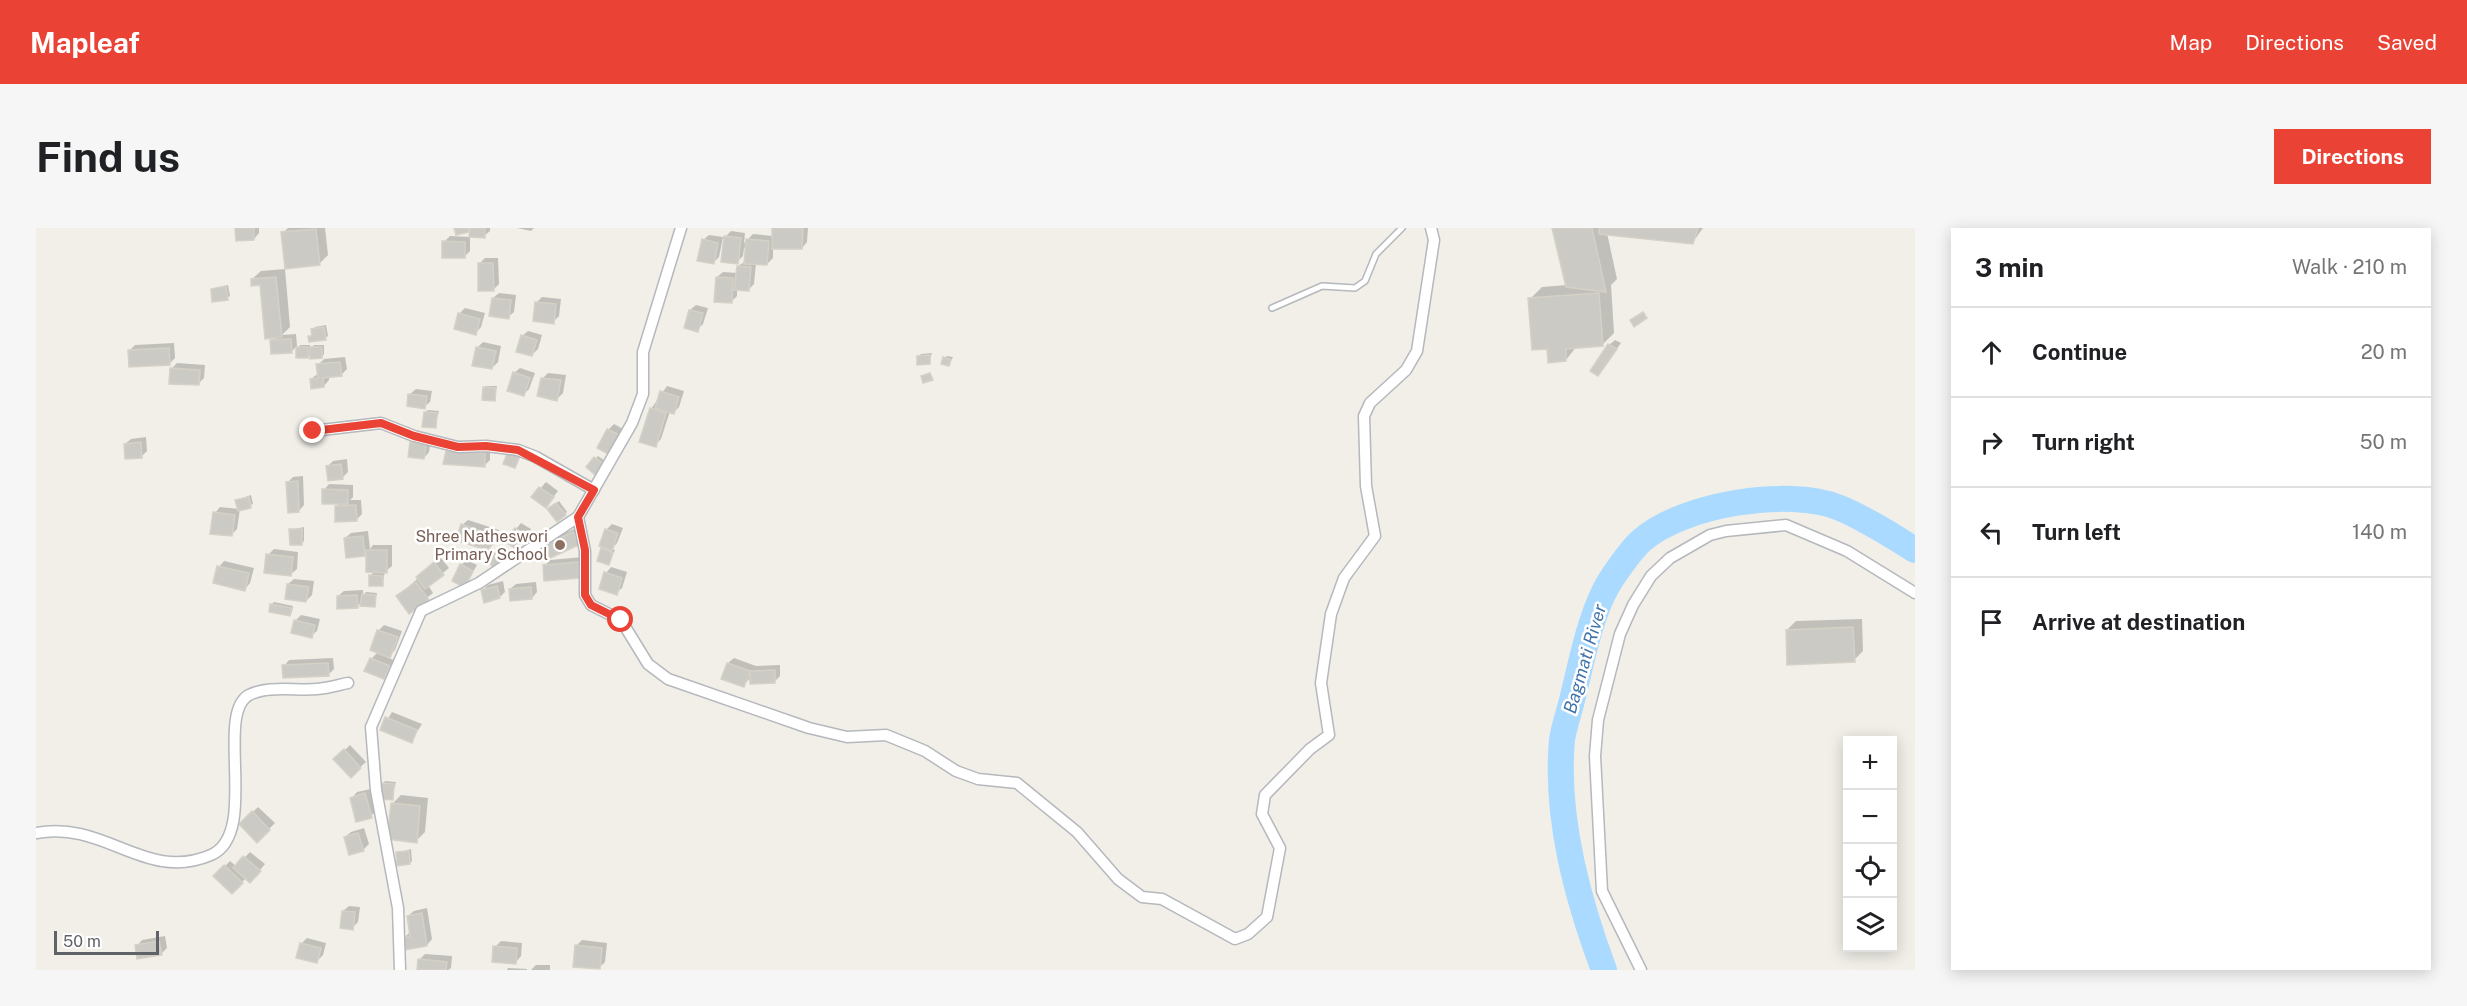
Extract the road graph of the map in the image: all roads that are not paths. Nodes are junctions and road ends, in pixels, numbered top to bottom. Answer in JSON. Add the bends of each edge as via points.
{"nodes":[{"id":1,"x":681,"y":228,"type":"edge"},
{"id":2,"x":1402,"y":228,"type":"edge"},
{"id":3,"x":1431,"y":228,"type":"edge"},
{"id":4,"x":1272,"y":308,"type":"dead end"},
{"id":5,"x":313,"y":431,"type":"dead end"},
{"id":6,"x":594,"y":490,"type":"junction"},
{"id":7,"x":578,"y":517,"type":"junction"},
{"id":8,"x":1915,"y":593,"type":"edge"},
{"id":9,"x":348,"y":683,"type":"dead end"},
{"id":10,"x":36,"y":833,"type":"edge"},
{"id":11,"x":400,"y":970,"type":"edge"},
{"id":12,"x":1641,"y":970,"type":"edge"}],
"edges":[{"from":1,"to":6,"type":"street","via":[[644,352],[643,394],[632,423]]},
{"from":2,"to":4,"type":"lane","via":[[1376,255],[1365,281],[1355,288],[1322,286]]},
{"from":3,"to":7,"type":"street","via":[[1434,240],[1417,351],[1406,370],[1370,403],[1364,416],[1365,486],[1375,536],[1344,579],[1331,614],[1321,683],[1329,735],[1265,795],[1262,814],[1280,848],[1267,917],[1248,934],[1235,939],[1162,899],[1142,897],[1118,879],[1077,832],[1017,783],[978,779],[956,771],[925,751],[886,735],[847,737],[808,728],[668,679],[648,664],[621,620],[591,605],[585,595],[585,550]]},
{"from":5,"to":6,"type":"street","via":[[381,423],[458,447],[518,450]]},
{"from":6,"to":7,"type":"street"},
{"from":7,"to":11,"type":"street","via":[[478,583],[421,611],[371,726],[376,790],[398,908]]},
{"from":8,"to":12,"type":"street","via":[[1847,551],[1786,525],[1710,535],[1670,558],[1651,576],[1620,634],[1598,720],[1595,756],[1602,891]]},
{"from":9,"to":10,"type":"street","via":[[319,689],[259,691],[247,696],[240,705],[236,727],[234,822],[224,847],[213,854],[187,863],[164,863],[95,836]]}]}
